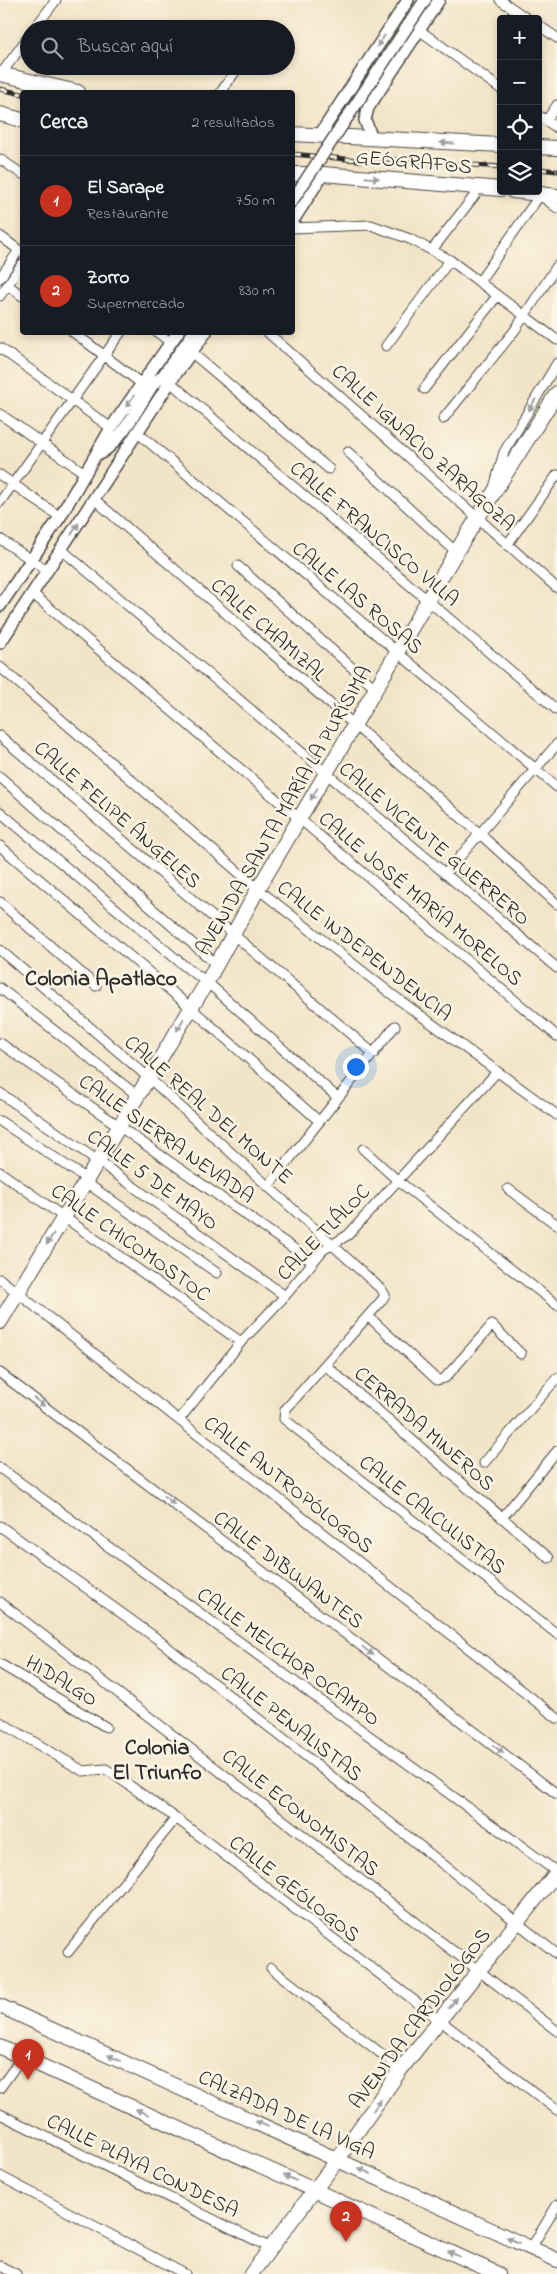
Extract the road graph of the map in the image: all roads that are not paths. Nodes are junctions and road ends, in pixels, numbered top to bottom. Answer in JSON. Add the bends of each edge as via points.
{"nodes":[{"id":1,"x":56,"y":0,"type":"edge"},
{"id":2,"x":408,"y":0,"type":"edge"},
{"id":3,"x":425,"y":0,"type":"edge"},
{"id":4,"x":439,"y":0,"type":"edge"},
{"id":5,"x":500,"y":0,"type":"edge"},
{"id":6,"x":522,"y":15,"type":"edge"},
{"id":7,"x":41,"y":20,"type":"edge"},
{"id":8,"x":542,"y":28,"type":"edge"},
{"id":9,"x":419,"y":30,"type":"junction"},
{"id":10,"x":557,"y":38,"type":"edge"},
{"id":11,"x":20,"y":48,"type":"edge"},
{"id":12,"x":0,"y":74,"type":"edge"},
{"id":13,"x":233,"y":75,"type":"edge"},
{"id":14,"x":356,"y":79,"type":"junction"},
{"id":15,"x":497,"y":86,"type":"edge"},
{"id":16,"x":69,"y":90,"type":"edge"},
{"id":17,"x":222,"y":90,"type":"edge"},
{"id":18,"x":379,"y":90,"type":"junction"},
{"id":19,"x":557,"y":105,"type":"edge"},
{"id":20,"x":0,"y":114,"type":"edge"},
{"id":21,"x":542,"y":118,"type":"edge"},
{"id":22,"x":20,"y":119,"type":"edge"},
{"id":23,"x":557,"y":128,"type":"edge"},
{"id":24,"x":295,"y":134,"type":"edge"},
{"id":25,"x":319,"y":136,"type":"junction"},
{"id":26,"x":372,"y":139,"type":"junction"},
{"id":27,"x":497,"y":145,"type":"edge"},
{"id":28,"x":542,"y":147,"type":"edge"},
{"id":29,"x":557,"y":148,"type":"edge"},
{"id":30,"x":0,"y":159,"type":"edge"},
{"id":31,"x":20,"y":173,"type":"edge"},
{"id":32,"x":295,"y":174,"type":"edge"},
{"id":33,"x":323,"y":174,"type":"junction"},
{"id":34,"x":497,"y":189,"type":"edge"},
{"id":35,"x":475,"y":195,"type":"dead end"},
{"id":36,"x":540,"y":195,"type":"junction"},
{"id":37,"x":295,"y":196,"type":"edge"},
{"id":38,"x":557,"y":196,"type":"edge"},
{"id":39,"x":557,"y":208,"type":"edge"},
{"id":40,"x":295,"y":218,"type":"edge"},
{"id":41,"x":295,"y":228,"type":"edge"},
{"id":42,"x":0,"y":236,"type":"edge"},
{"id":43,"x":432,"y":250,"type":"junction"},
{"id":44,"x":450,"y":260,"type":"junction"},
{"id":45,"x":557,"y":266,"type":"edge"},
{"id":46,"x":20,"y":267,"type":"edge"},
{"id":47,"x":0,"y":278,"type":"edge"},
{"id":48,"x":479,"y":282,"type":"junction"},
{"id":49,"x":8,"y":285,"type":"junction"},
{"id":50,"x":20,"y":294,"type":"edge"},
{"id":51,"x":0,"y":296,"type":"edge"},
{"id":52,"x":497,"y":296,"type":"junction"},
{"id":53,"x":524,"y":316,"type":"junction"},
{"id":54,"x":77,"y":335,"type":"edge"},
{"id":55,"x":119,"y":335,"type":"edge"},
{"id":56,"x":161,"y":335,"type":"edge"},
{"id":57,"x":176,"y":335,"type":"edge"},
{"id":58,"x":192,"y":335,"type":"edge"},
{"id":59,"x":204,"y":335,"type":"edge"},
{"id":60,"x":270,"y":335,"type":"edge"},
{"id":61,"x":557,"y":340,"type":"edge"},
{"id":62,"x":171,"y":343,"type":"junction"},
{"id":63,"x":386,"y":346,"type":"dead end"},
{"id":64,"x":0,"y":348,"type":"edge"},
{"id":65,"x":191,"y":352,"type":"junction"},
{"id":66,"x":104,"y":355,"type":"junction"},
{"id":67,"x":557,"y":363,"type":"edge"},
{"id":68,"x":166,"y":380,"type":"junction"},
{"id":69,"x":142,"y":384,"type":"junction"},
{"id":70,"x":424,"y":389,"type":"dead end"},
{"id":71,"x":557,"y":393,"type":"edge"},
{"id":72,"x":71,"y":400,"type":"junction"},
{"id":73,"x":0,"y":414,"type":"edge"},
{"id":74,"x":443,"y":419,"type":"dead end"},
{"id":75,"x":111,"y":428,"type":"junction"},
{"id":76,"x":138,"y":434,"type":"junction"},
{"id":77,"x":41,"y":444,"type":"junction"},
{"id":78,"x":348,"y":452,"type":"dead end"},
{"id":79,"x":97,"y":455,"type":"junction"},
{"id":80,"x":119,"y":461,"type":"junction"},
{"id":81,"x":329,"y":469,"type":"dead end"},
{"id":82,"x":86,"y":474,"type":"junction"},
{"id":83,"x":0,"y":475,"type":"edge"},
{"id":84,"x":557,"y":475,"type":"edge"},
{"id":85,"x":13,"y":484,"type":"junction"},
{"id":86,"x":492,"y":497,"type":"junction"},
{"id":87,"x":94,"y":499,"type":"junction"},
{"id":88,"x":0,"y":502,"type":"edge"},
{"id":89,"x":60,"y":517,"type":"junction"},
{"id":90,"x":478,"y":518,"type":"junction"},
{"id":91,"x":0,"y":539,"type":"edge"},
{"id":92,"x":507,"y":545,"type":"junction"},
{"id":93,"x":62,"y":550,"type":"junction"},
{"id":94,"x":456,"y":552,"type":"junction"},
{"id":95,"x":31,"y":560,"type":"junction"},
{"id":96,"x":238,"y":566,"type":"dead end"},
{"id":97,"x":48,"y":571,"type":"junction"},
{"id":98,"x":557,"y":588,"type":"edge"},
{"id":99,"x":33,"y":594,"type":"junction"},
{"id":100,"x":427,"y":601,"type":"junction"},
{"id":101,"x":0,"y":606,"type":"edge"},
{"id":102,"x":0,"y":643,"type":"edge"},
{"id":103,"x":398,"y":653,"type":"junction"},
{"id":104,"x":0,"y":667,"type":"edge"},
{"id":105,"x":376,"y":689,"type":"junction"},
{"id":106,"x":557,"y":710,"type":"edge"},
{"id":107,"x":354,"y":726,"type":"junction"},
{"id":108,"x":0,"y":736,"type":"edge"},
{"id":109,"x":557,"y":744,"type":"edge"},
{"id":110,"x":535,"y":769,"type":"junction"},
{"id":111,"x":326,"y":774,"type":"junction"},
{"id":112,"x":0,"y":777,"type":"edge"},
{"id":113,"x":557,"y":787,"type":"edge"},
{"id":114,"x":0,"y":812,"type":"edge"},
{"id":115,"x":299,"y":820,"type":"junction"},
{"id":116,"x":480,"y":834,"type":"junction"},
{"id":117,"x":0,"y":846,"type":"edge"},
{"id":118,"x":445,"y":874,"type":"junction"},
{"id":119,"x":258,"y":889,"type":"junction"},
{"id":120,"x":0,"y":902,"type":"edge"},
{"id":121,"x":557,"y":904,"type":"edge"},
{"id":122,"x":232,"y":935,"type":"junction"},
{"id":123,"x":0,"y":950,"type":"edge"},
{"id":124,"x":216,"y":964,"type":"junction"},
{"id":125,"x":557,"y":968,"type":"edge"},
{"id":126,"x":207,"y":982,"type":"junction"},
{"id":127,"x":96,"y":986,"type":"dead end"},
{"id":128,"x":0,"y":988,"type":"edge"},
{"id":129,"x":191,"y":1008,"type":"junction"},
{"id":130,"x":395,"y":1026,"type":"dead end"},
{"id":131,"x":557,"y":1036,"type":"edge"},
{"id":132,"x":0,"y":1043,"type":"edge"},
{"id":133,"x":374,"y":1054,"type":"junction"},
{"id":134,"x":496,"y":1073,"type":"junction"},
{"id":135,"x":149,"y":1078,"type":"junction"},
{"id":136,"x":0,"y":1093,"type":"edge"},
{"id":137,"x":138,"y":1096,"type":"junction"},
{"id":138,"x":338,"y":1098,"type":"junction"},
{"id":139,"x":557,"y":1115,"type":"edge"},
{"id":140,"x":0,"y":1121,"type":"edge"},
{"id":141,"x":319,"y":1121,"type":"junction"},
{"id":142,"x":120,"y":1126,"type":"junction"},
{"id":143,"x":363,"y":1149,"type":"dead end"},
{"id":144,"x":98,"y":1161,"type":"junction"},
{"id":145,"x":0,"y":1172,"type":"edge"},
{"id":146,"x":397,"y":1180,"type":"junction"},
{"id":147,"x":86,"y":1181,"type":"junction"},
{"id":148,"x":269,"y":1185,"type":"junction"},
{"id":149,"x":508,"y":1188,"type":"dead end"},
{"id":150,"x":64,"y":1216,"type":"junction"},
{"id":151,"x":557,"y":1225,"type":"edge"},
{"id":152,"x":334,"y":1244,"type":"junction"},
{"id":153,"x":313,"y":1262,"type":"junction"},
{"id":154,"x":217,"y":1273,"type":"dead end"},
{"id":155,"x":0,"y":1279,"type":"edge"},
{"id":156,"x":17,"y":1292,"type":"junction"},
{"id":157,"x":285,"y":1296,"type":"junction"},
{"id":158,"x":557,"y":1305,"type":"edge"},
{"id":159,"x":368,"y":1316,"type":"junction"},
{"id":160,"x":0,"y":1322,"type":"edge"},
{"id":161,"x":241,"y":1342,"type":"junction"},
{"id":162,"x":521,"y":1354,"type":"dead end"},
{"id":163,"x":324,"y":1365,"type":"junction"},
{"id":164,"x":0,"y":1373,"type":"edge"},
{"id":165,"x":557,"y":1378,"type":"edge"},
{"id":166,"x":179,"y":1420,"type":"junction"},
{"id":167,"x":557,"y":1451,"type":"edge"},
{"id":168,"x":484,"y":1463,"type":"dead end"},
{"id":169,"x":0,"y":1468,"type":"edge"},
{"id":170,"x":502,"y":1518,"type":"junction"},
{"id":171,"x":0,"y":1526,"type":"edge"},
{"id":172,"x":549,"y":1558,"type":"dead end"},
{"id":173,"x":0,"y":1602,"type":"edge"},
{"id":174,"x":557,"y":1634,"type":"edge"},
{"id":175,"x":0,"y":1664,"type":"edge"},
{"id":176,"x":557,"y":1718,"type":"edge"},
{"id":177,"x":0,"y":1722,"type":"edge"},
{"id":178,"x":106,"y":1727,"type":"dead end"},
{"id":179,"x":557,"y":1794,"type":"edge"},
{"id":180,"x":176,"y":1818,"type":"junction"},
{"id":181,"x":557,"y":1872,"type":"edge"},
{"id":182,"x":516,"y":1923,"type":"junction"},
{"id":183,"x":68,"y":1952,"type":"dead end"},
{"id":184,"x":557,"y":1954,"type":"edge"},
{"id":185,"x":271,"y":1968,"type":"dead end"},
{"id":186,"x":478,"y":1972,"type":"junction"},
{"id":187,"x":0,"y":2006,"type":"edge"},
{"id":188,"x":439,"y":2021,"type":"junction"},
{"id":189,"x":557,"y":2031,"type":"edge"},
{"id":190,"x":0,"y":2047,"type":"edge"},
{"id":191,"x":22,"y":2057,"type":"junction"},
{"id":192,"x":401,"y":2069,"type":"junction"},
{"id":193,"x":0,"y":2088,"type":"edge"},
{"id":194,"x":557,"y":2110,"type":"edge"},
{"id":195,"x":0,"y":2114,"type":"edge"},
{"id":196,"x":338,"y":2159,"type":"junction"},
{"id":197,"x":0,"y":2176,"type":"edge"},
{"id":198,"x":315,"y":2189,"type":"junction"},
{"id":199,"x":557,"y":2205,"type":"edge"},
{"id":200,"x":271,"y":2248,"type":"junction"},
{"id":201,"x":531,"y":2248,"type":"junction"},
{"id":202,"x":557,"y":2260,"type":"edge"},
{"id":203,"x":0,"y":2266,"type":"edge"},
{"id":204,"x":16,"y":2274,"type":"edge"},
{"id":205,"x":184,"y":2274,"type":"edge"},
{"id":206,"x":251,"y":2274,"type":"edge"},
{"id":207,"x":498,"y":2274,"type":"edge"}],
"edges":[{"from":1,"to":7,"type":"street"},
{"from":2,"to":14,"type":"street","one_way":true},
{"from":3,"to":37,"type":"street","bridge":true},
{"from":4,"to":9,"type":"street"},
{"from":5,"to":6,"type":"street"},
{"from":8,"to":10,"type":"street"},
{"from":9,"to":15,"type":"street"},
{"from":9,"to":18,"type":"street"},
{"from":11,"to":12,"type":"street"},
{"from":12,"to":16,"type":"main road"},
{"from":13,"to":17,"type":"street"},
{"from":14,"to":18,"type":"street","via":[[364,90]]},
{"from":14,"to":25,"type":"street"},
{"from":18,"to":26,"type":"street","via":[[365,120]]},
{"from":19,"to":21,"type":"street"},
{"from":20,"to":22,"type":"main road"},
{"from":21,"to":23,"type":"street"},
{"from":24,"to":25,"type":"main road"},
{"from":25,"to":26,"type":"main road"},
{"from":27,"to":26,"type":"main road","one_way":true},
{"from":28,"to":29,"type":"main road"},
{"from":30,"to":31,"type":"street"},
{"from":32,"to":33,"type":"main road","name":"GEÓGRAFOS"},
{"from":33,"to":34,"type":"main road","name":"GEÓGRAFOS","one_way":true},
{"from":33,"to":40,"type":"street"},
{"from":35,"to":43,"type":"street"},
{"from":36,"to":38,"type":"main road"},
{"from":36,"to":39,"type":"street"},
{"from":36,"to":48,"type":"street"},
{"from":41,"to":43,"type":"street","via":[[371,225]]},
{"from":42,"to":47,"type":"street","via":[[19,250]]},
{"from":43,"to":44,"type":"street"},
{"from":44,"to":48,"type":"street"},
{"from":44,"to":63,"type":"street"},
{"from":45,"to":53,"type":"street"},
{"from":46,"to":49,"type":"street"},
{"from":48,"to":52,"type":"street"},
{"from":49,"to":50,"type":"street"},
{"from":49,"to":51,"type":"street"},
{"from":52,"to":53,"type":"street"},
{"from":52,"to":70,"type":"street"},
{"from":53,"to":61,"type":"street"},
{"from":53,"to":74,"type":"street"},
{"from":54,"to":66,"type":"street"},
{"from":55,"to":66,"type":"street"},
{"from":56,"to":62,"type":"street"},
{"from":57,"to":62,"type":"street"},
{"from":58,"to":68,"type":"street"},
{"from":59,"to":65,"type":"street"},
{"from":60,"to":90,"type":"street","name":"CALLE IGNACIO ZARAGOZA"},
{"from":62,"to":69,"type":"street"},
{"from":64,"to":72,"type":"street"},
{"from":65,"to":68,"type":"street"},
{"from":65,"to":81,"type":"street"},
{"from":66,"to":69,"type":"street"},
{"from":66,"to":72,"type":"street"},
{"from":67,"to":86,"type":"street","name":"AVENIDA SANTA MARÍA LA PURÍSIMA","one_way":true,"via":[[504,452]]},
{"from":68,"to":76,"type":"street"},
{"from":68,"to":79,"type":"street","via":[[154,383],[118,436]]},
{"from":68,"to":80,"type":"street","via":[[126,441]]},
{"from":68,"to":100,"type":"street","name":"CALLE FRANCISCO VILLA"},
{"from":69,"to":75,"type":"street","one_way":true},
{"from":71,"to":86,"type":"main road","name":"AVENIDA SANTA MARÍA LA PURÍSIMA"},
{"from":72,"to":75,"type":"street"},
{"from":72,"to":77,"type":"street"},
{"from":73,"to":77,"type":"street"},
{"from":75,"to":79,"type":"street"},
{"from":76,"to":80,"type":"street"},
{"from":76,"to":103,"type":"street","name":"CALLE LAS ROSAS"},
{"from":77,"to":82,"type":"street"},
{"from":77,"to":85,"type":"street"},
{"from":78,"to":94,"type":"street"},
{"from":79,"to":82,"type":"street"},
{"from":80,"to":87,"type":"street"},
{"from":82,"to":89,"type":"street"},
{"from":83,"to":85,"type":"street"},
{"from":84,"to":92,"type":"street"},
{"from":85,"to":88,"type":"street"},
{"from":85,"to":89,"type":"street"},
{"from":86,"to":90,"type":"main road","name":"AVENIDA SANTA MARÍA LA PURÍSIMA"},
{"from":93,"to":87,"type":"street","one_way":true},
{"from":87,"to":107,"type":"street","name":"CALLE CHAMIZAL"},
{"from":89,"to":95,"type":"street"},
{"from":90,"to":92,"type":"street","name":"CALLE IGNACIO ZARAGOZA"},
{"from":90,"to":94,"type":"main road","name":"AVENIDA SANTA MARÍA LA PURÍSIMA"},
{"from":91,"to":95,"type":"street"},
{"from":92,"to":98,"type":"street","name":"CALLE IGNACIO ZARAGOZA"},
{"from":93,"to":97,"type":"street"},
{"from":93,"to":111,"type":"street","name":"CALLE VICENTE GUERRERO"},
{"from":94,"to":100,"type":"main road","name":"AVENIDA SANTA MARÍA LA PURÍSIMA"},
{"from":95,"to":97,"type":"street"},
{"from":95,"to":101,"type":"street"},
{"from":96,"to":105,"type":"street"},
{"from":97,"to":99,"type":"street"},
{"from":99,"to":102,"type":"street"},
{"from":99,"to":115,"type":"street","name":"CALLE JOSÉ MARÍA MORELOS"},
{"from":100,"to":103,"type":"main road","name":"AVENIDA SANTA MARÍA LA PURÍSIMA"},
{"from":100,"to":106,"type":"street","name":"CALLE FRANCISCO VILLA"},
{"from":103,"to":105,"type":"main road","name":"AVENIDA SANTA MARÍA LA PURÍSIMA"},
{"from":103,"to":110,"type":"street","name":"CALLE LAS ROSAS"},
{"from":104,"to":119,"type":"street","name":"CALLE INDEPENDENCIA"},
{"from":105,"to":107,"type":"main road","name":"AVENIDA SANTA MARÍA LA PURÍSIMA"},
{"from":107,"to":111,"type":"main road","name":"AVENIDA SANTA MARÍA LA PURÍSIMA"},
{"from":107,"to":116,"type":"street","name":"CALLE CHAMIZAL"},
{"from":108,"to":122,"type":"street","name":"CALLE FELIPE ÁNGELES"},
{"from":109,"to":110,"type":"street"},
{"from":110,"to":113,"type":"street","name":"CALLE LAS ROSAS"},
{"from":110,"to":116,"type":"street"},
{"from":111,"to":115,"type":"main road","name":"AVENIDA SANTA MARÍA LA PURÍSIMA","one_way":true},
{"from":111,"to":118,"type":"street","name":"CALLE VICENTE GUERRERO"},
{"from":112,"to":124,"type":"street"},
{"from":114,"to":126,"type":"street"},
{"from":115,"to":119,"type":"main road","name":"AVENIDA SANTA MARÍA LA PURÍSIMA"},
{"from":115,"to":131,"type":"street","name":"CALLE JOSÉ MARÍA MORELOS"},
{"from":116,"to":118,"type":"street"},
{"from":116,"to":121,"type":"street","name":"CALLE CHAMIZAL"},
{"from":117,"to":129,"type":"street"},
{"from":118,"to":125,"type":"street","name":"CALLE VICENTE GUERRERO"},
{"from":119,"to":122,"type":"main road","name":"AVENIDA SANTA MARÍA LA PURÍSIMA"},
{"from":119,"to":134,"type":"street","name":"CALLE INDEPENDENCIA"},
{"from":120,"to":127,"type":"street"},
{"from":122,"to":124,"type":"main road","name":"AVENIDA SANTA MARÍA LA PURÍSIMA"},
{"from":122,"to":133,"type":"street","name":"CALLE FELIPE ÁNGELES"},
{"from":123,"to":135,"type":"street","name":"CALLE REAL DEL MONTE"},
{"from":124,"to":126,"type":"main road","name":"AVENIDA SANTA MARÍA LA PURÍSIMA"},
{"from":126,"to":129,"type":"main road","name":"AVENIDA SANTA MARÍA LA PURÍSIMA"},
{"from":126,"to":138,"type":"street"},
{"from":128,"to":137,"type":"street"},
{"from":129,"to":135,"type":"main road","name":"AVENIDA SANTA MARÍA LA PURÍSIMA","one_way":true},
{"from":129,"to":141,"type":"street"},
{"from":130,"to":133,"type":"street"},
{"from":132,"to":142,"type":"street","name":"CALLE SIERRA NEVADA"},
{"from":133,"to":138,"type":"street"},
{"from":134,"to":139,"type":"street","name":"CALLE INDEPENDENCIA"},
{"from":134,"to":146,"type":"street","name":"CALLE TLÁLOC"},
{"from":135,"to":137,"type":"main road","name":"AVENIDA SANTA MARÍA LA PURÍSIMA"},
{"from":135,"to":148,"type":"street","name":"CALLE REAL DEL MONTE"},
{"from":136,"to":144,"type":"street","name":"CALLE 5 DE MAYO"},
{"from":137,"to":142,"type":"main road","name":"AVENIDA SANTA MARÍA LA PURÍSIMA"},
{"from":138,"to":141,"type":"street"},
{"from":140,"to":147,"type":"street"},
{"from":141,"to":148,"type":"street"},
{"from":142,"to":144,"type":"main road","name":"AVENIDA SANTA MARÍA LA PURÍSIMA"},
{"from":142,"to":153,"type":"street","name":"CALLE SIERRA NEVADA"},
{"from":143,"to":146,"type":"street"},
{"from":144,"to":147,"type":"main road","name":"AVENIDA SANTA MARÍA LA PURÍSIMA"},
{"from":144,"to":157,"type":"street","name":"CALLE 5 DE MAYO"},
{"from":145,"to":150,"type":"street","name":"CALLE CHICOMOSTOC"},
{"from":146,"to":152,"type":"street","name":"CALLE TLÁLOC","via":[[348,1235]]},
{"from":146,"to":158,"type":"street"},
{"from":147,"to":150,"type":"main road","name":"AVENIDA SANTA MARÍA LA PURÍSIMA"},
{"from":147,"to":154,"type":"street"},
{"from":148,"to":152,"type":"street","name":"CALLE REAL DEL MONTE"},
{"from":149,"to":151,"type":"street"},
{"from":150,"to":156,"type":"main road","name":"AVENIDA SANTA MARÍA LA PURÍSIMA","one_way":true},
{"from":150,"to":161,"type":"street","name":"CALLE CHICOMOSTOC"},
{"from":152,"to":153,"type":"street","name":"CALLE TLÁLOC","via":[[323,1250]]},
{"from":152,"to":159,"type":"street","name":"CALLE REAL DEL MONTE","via":[[382,1290],[382,1300]]},
{"from":153,"to":157,"type":"street","name":"CALLE TLÁLOC"},
{"from":155,"to":156,"type":"street","name":"CALLE ANTROPÓLOGOS"},
{"from":156,"to":160,"type":"main road","name":"AVENIDA SANTA MARÍA LA PURÍSIMA"},
{"from":156,"to":166,"type":"street","name":"CALLE ANTROPÓLOGOS"},
{"from":157,"to":161,"type":"street","name":"CALLE TLÁLOC"},
{"from":159,"to":162,"type":"street","via":[[440,1381],[492,1325]]},
{"from":159,"to":163,"type":"street"},
{"from":161,"to":166,"type":"street","name":"CALLE TLÁLOC"},
{"from":163,"to":170,"type":"street","name":"CERRADA MINEROS"},
{"from":163,"to":174,"type":"street","name":"CALLE CALCULISTAS","via":[[285,1410],[284,1419]]},
{"from":164,"to":179,"type":"street","name":"CALLE DIBUJANTES","one_way":true},
{"from":165,"to":168,"type":"street"},
{"from":166,"to":176,"type":"street","name":"CALLE ANTROPÓLOGOS"},
{"from":167,"to":170,"type":"street","name":"CERRADA MINEROS"},
{"from":169,"to":181,"type":"street","name":"CALLE MELCHOR OCAMPO"},
{"from":170,"to":172,"type":"street","name":"CERRADA MINEROS"},
{"from":171,"to":182,"type":"street","name":"CALLE PENALISTAS","via":[[156,1638]]},
{"from":173,"to":186,"type":"street","name":"CALLE ECONOMISTAS"},
{"from":175,"to":178,"type":"street","name":"HIDALGO"},
{"from":177,"to":180,"type":"street","name":"CALLE GEÓLOGOS","via":[[83,1771],[106,1769]]},
{"from":180,"to":183,"type":"street"},
{"from":180,"to":188,"type":"street","name":"CALLE GEÓLOGOS"},
{"from":181,"to":182,"type":"main road","name":"AVENIDA CARDIOLÓGOS"},
{"from":182,"to":184,"type":"street","name":"CALLE PENALISTAS"},
{"from":182,"to":186,"type":"main road","name":"AVENIDA CARDIOLÓGOS"},
{"from":185,"to":192,"type":"street"},
{"from":188,"to":186,"type":"main road","name":"AVENIDA CARDIOLÓGOS","one_way":true},
{"from":186,"to":189,"type":"street","name":"CALLE ECONOMISTAS"},
{"from":196,"to":187,"type":"main road","name":"CALZADA DE LA VIGA","one_way":true},
{"from":188,"to":192,"type":"main road","name":"AVENIDA CARDIOLÓGOS"},
{"from":188,"to":194,"type":"street","name":"CALLE GEÓLOGOS"},
{"from":190,"to":191,"type":"main road"},
{"from":191,"to":193,"type":"street"},
{"from":198,"to":191,"type":"main road","one_way":true},
{"from":196,"to":192,"type":"main road","name":"AVENIDA CARDIOLÓGOS","one_way":true},
{"from":195,"to":200,"type":"street","name":"CALLE PLAYA CONDESA"},
{"from":196,"to":198,"type":"main road","name":"AVENIDA CARDIOLÓGOS"},
{"from":201,"to":196,"type":"main road","name":"CALZADA DE LA VIGA","one_way":true},
{"from":197,"to":205,"type":"street"},
{"from":198,"to":200,"type":"main road","name":"AVENIDA CARDIOLÓGOS"},
{"from":207,"to":198,"type":"main road","one_way":true},
{"from":199,"to":201,"type":"street"},
{"from":200,"to":206,"type":"main road","name":"AVENIDA CARDIOLÓGOS"},
{"from":201,"to":202,"type":"main road","name":"CALZADA DE LA VIGA"},
{"from":203,"to":204,"type":"street"}]}
